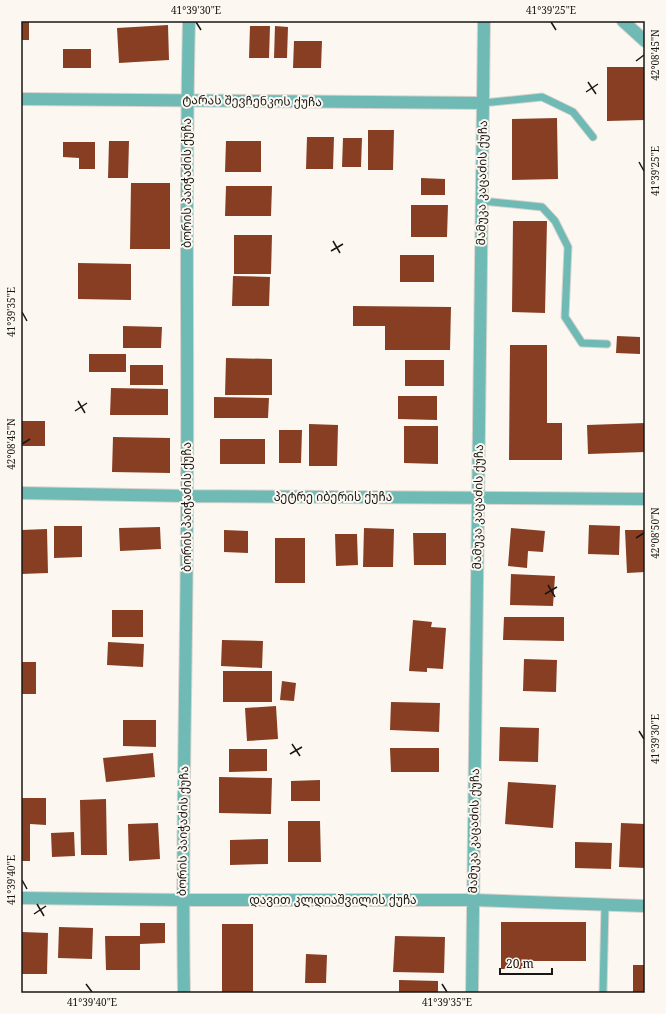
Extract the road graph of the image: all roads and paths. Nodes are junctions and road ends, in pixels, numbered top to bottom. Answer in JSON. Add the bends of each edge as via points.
{"nodes":[{"id":1,"x":189,"y":21,"type":"edge"},
{"id":2,"x":484,"y":21,"type":"edge"},
{"id":3,"x":623,"y":21,"type":"edge"},
{"id":4,"x":645,"y":41,"type":"edge"},
{"id":5,"x":21,"y":99,"type":"edge"},
{"id":6,"x":187,"y":100,"type":"junction"},
{"id":7,"x":483,"y":103,"type":"junction"},
{"id":8,"x":593,"y":137,"type":"dead end"},
{"id":9,"x":482,"y":201,"type":"junction"},
{"id":10,"x":607,"y":344,"type":"dead end"},
{"id":11,"x":21,"y":493,"type":"edge"},
{"id":12,"x":187,"y":496,"type":"junction"},
{"id":13,"x":478,"y":498,"type":"junction"},
{"id":14,"x":645,"y":499,"type":"edge"},
{"id":15,"x":21,"y":898,"type":"edge"},
{"id":16,"x":182,"y":900,"type":"junction"},
{"id":17,"x":474,"y":900,"type":"junction"},
{"id":18,"x":605,"y":906,"type":"junction"},
{"id":19,"x":645,"y":906,"type":"edge"},
{"id":20,"x":184,"y":993,"type":"edge"},
{"id":21,"x":472,"y":993,"type":"edge"},
{"id":22,"x":603,"y":993,"type":"edge"}],
"edges":[{"from":1,"to":6,"type":"street","name":"ბორის პაიჭაძის ქუჩა"},
{"from":2,"to":7,"type":"street","name":"მამუკა კაცაძის ქუჩა"},
{"from":3,"to":4,"type":"street"},
{"from":5,"to":6,"type":"street","name":"ტარას შევჩენკოს ქუჩა"},
{"from":6,"to":7,"type":"street","name":"ტარას შევჩენკოს ქუჩა"},
{"from":6,"to":12,"type":"street","name":"ბორის პაიჭაძის ქუჩა"},
{"from":7,"to":8,"type":"lane","via":[[542,97],[574,112]]},
{"from":7,"to":9,"type":"street","name":"მამუკა კაცაძის ქუჩა"},
{"from":9,"to":10,"type":"lane","via":[[542,207],[555,221],[568,247],[565,317],[582,343]]},
{"from":9,"to":13,"type":"street","name":"მამუკა კაცაძის ქუჩა"},
{"from":11,"to":12,"type":"street","name":"პეტრე იბერის ქუჩა"},
{"from":12,"to":13,"type":"street","name":"პეტრე იბერის ქუჩა"},
{"from":12,"to":16,"type":"street","name":"ბორის პაიჭაძის ქუჩა"},
{"from":13,"to":14,"type":"street","name":"პეტრე იბერის ქუჩა"},
{"from":13,"to":17,"type":"street","name":"მამუკა კაცაძის ქუჩა"},
{"from":15,"to":16,"type":"street","name":"დავით კლდიაშვილის ქუჩა"},
{"from":16,"to":17,"type":"street","name":"დავით კლდიაშვილის ქუჩა"},
{"from":16,"to":20,"type":"street","name":"ბორის პაიჭაძის ქუჩა"},
{"from":17,"to":18,"type":"street","name":"დავით კლდიაშვილის ქუჩა"},
{"from":17,"to":21,"type":"street","name":"მამუკა კაცაძის ქუჩა"},
{"from":18,"to":19,"type":"street","name":"დავით კლდიაშვილის ქუჩა"},
{"from":18,"to":22,"type":"lane"}]}
